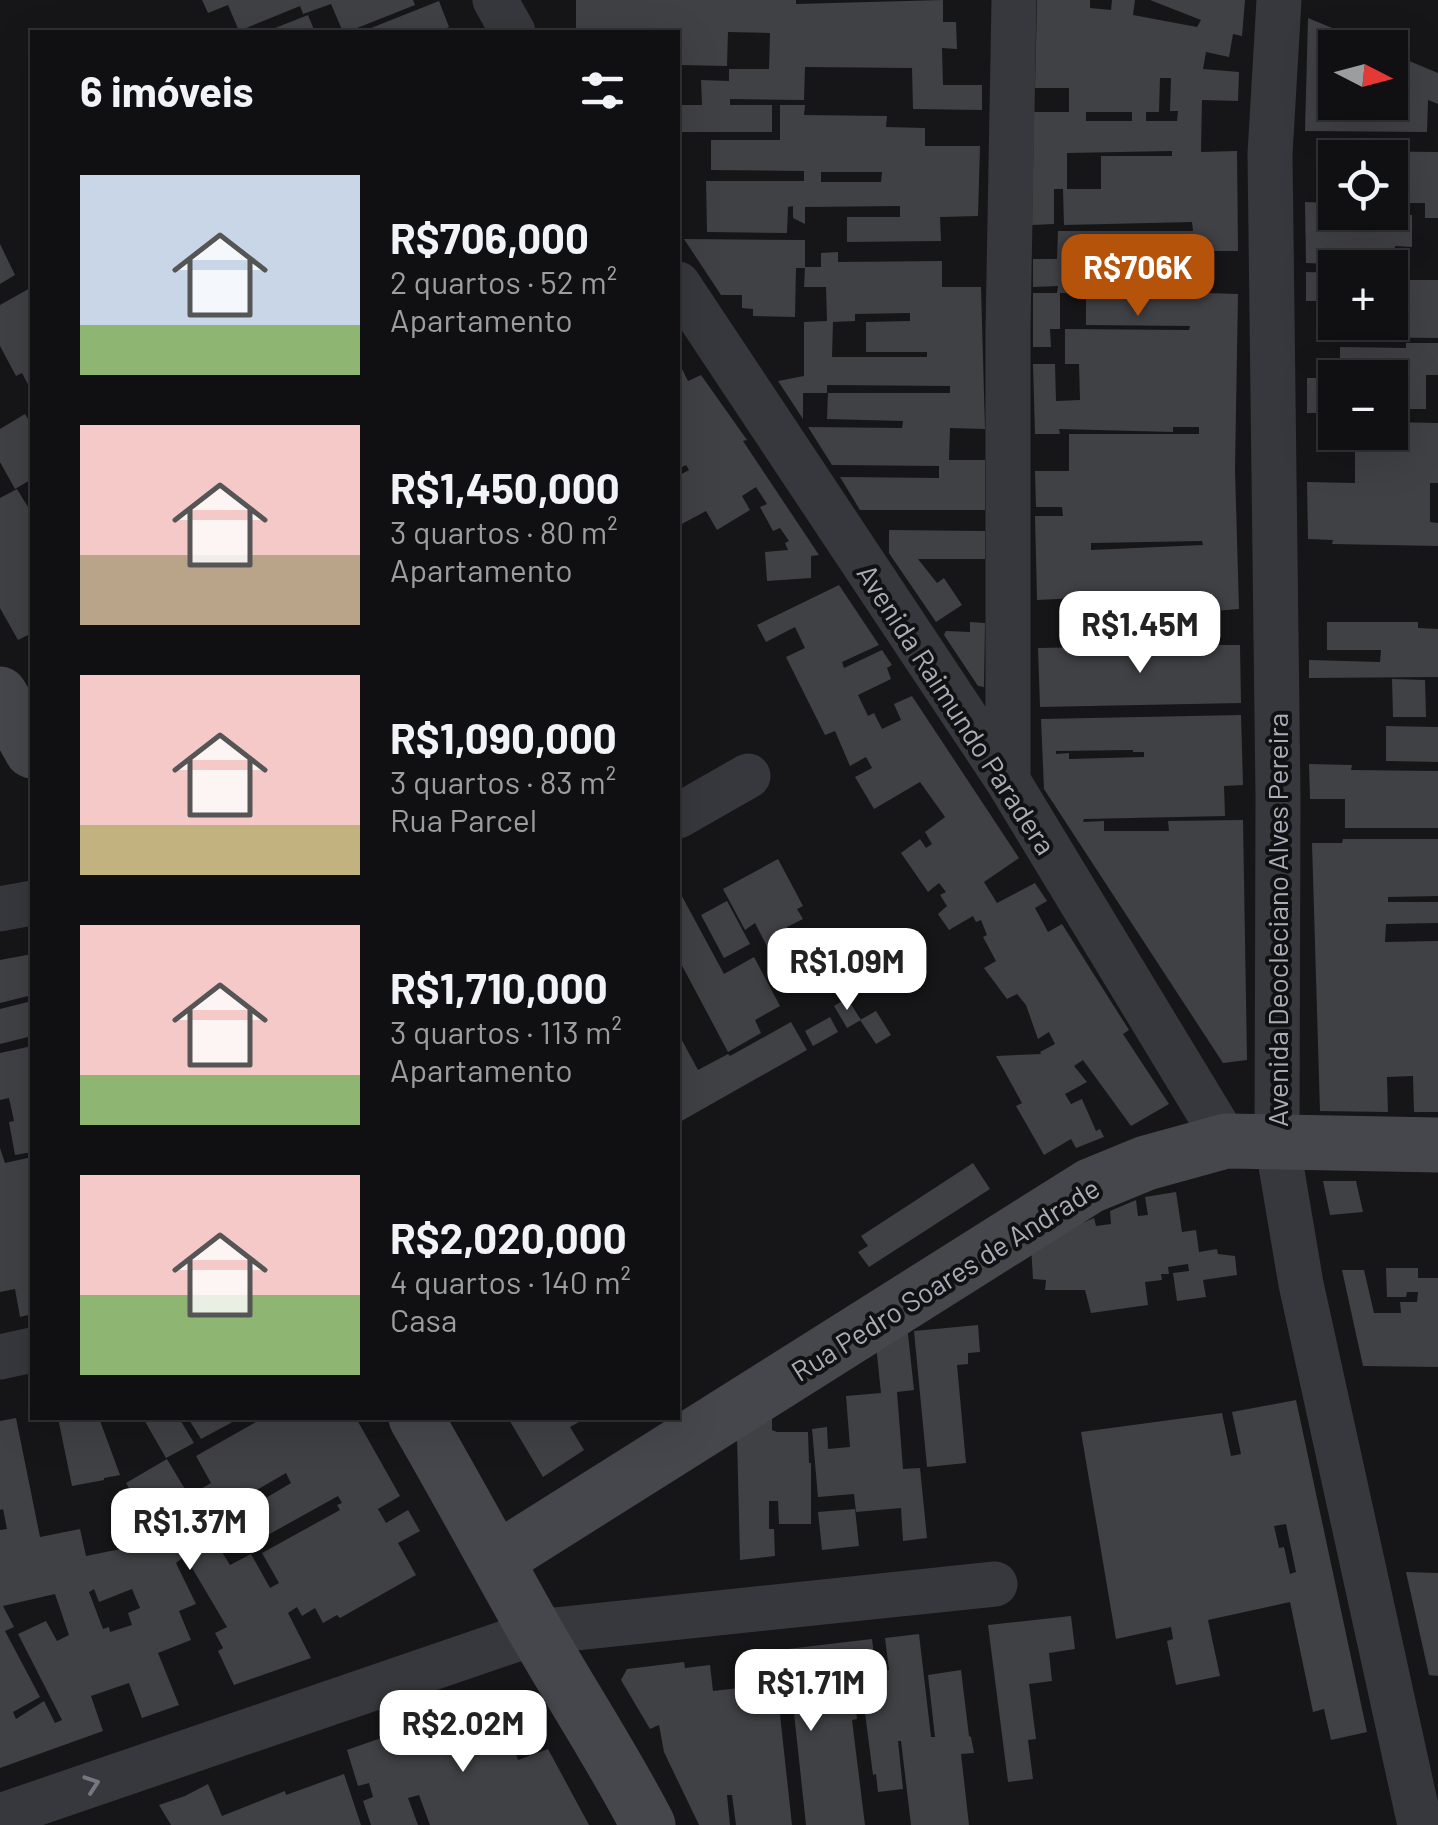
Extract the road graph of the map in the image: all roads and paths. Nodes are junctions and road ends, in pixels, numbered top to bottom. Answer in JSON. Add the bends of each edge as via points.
{"nodes":[{"id":1,"x":495,"y":0,"type":"edge"},
{"id":2,"x":1014,"y":0,"type":"edge"},
{"id":3,"x":1279,"y":0,"type":"edge"},
{"id":4,"x":512,"y":30,"type":"edge"},
{"id":5,"x":680,"y":287,"type":"edge"},
{"id":6,"x":0,"y":694,"type":"edge"},
{"id":7,"x":30,"y":748,"type":"edge"},
{"id":8,"x":748,"y":776,"type":"dead end"},
{"id":9,"x":1008,"y":780,"type":"junction"},
{"id":10,"x":680,"y":815,"type":"edge"},
{"id":11,"x":30,"y":903,"type":"edge"},
{"id":12,"x":0,"y":909,"type":"edge"},
{"id":13,"x":1251,"y":1141,"type":"junction"},
{"id":14,"x":1438,"y":1145,"type":"edge"},
{"id":15,"x":30,"y":1350,"type":"edge"},
{"id":16,"x":0,"y":1357,"type":"edge"},
{"id":17,"x":417,"y":1420,"type":"edge"},
{"id":18,"x":498,"y":1560,"type":"junction"},
{"id":19,"x":995,"y":1584,"type":"dead end"},
{"id":20,"x":536,"y":1632,"type":"junction"},
{"id":21,"x":0,"y":1816,"type":"edge"},
{"id":22,"x":648,"y":1825,"type":"edge"},
{"id":23,"x":1420,"y":1825,"type":"edge"}],
"edges":[{"from":1,"to":4,"type":"street"},
{"from":2,"to":9,"type":"street"},
{"from":3,"to":13,"type":"street","name":"Avenida Deocleciano Alves Pereira","via":[[1270,154],[1278,798]]},
{"from":5,"to":9,"type":"street","name":"Avenida Raimundo Paradera"},
{"from":6,"to":7,"type":"street"},
{"from":8,"to":10,"type":"street"},
{"from":9,"to":13,"type":"street","name":"Avenida Raimundo Paradera"},
{"from":11,"to":12,"type":"street"},
{"from":13,"to":14,"type":"street","name":"Rua Pedro Soares de Andrade"},
{"from":13,"to":18,"type":"street","name":"Rua Pedro Soares de Andrade","via":[[1146,1163],[1090,1186]]},
{"from":13,"to":23,"type":"street","name":"Avenida Deocleciano Alves Pereira","via":[[1301,1284]]},
{"from":15,"to":16,"type":"street"},
{"from":17,"to":18,"type":"street"},
{"from":18,"to":20,"type":"street"},
{"from":19,"to":20,"type":"street"},
{"from":21,"to":20,"type":"street","one_way":true},
{"from":20,"to":22,"type":"street"}]}
